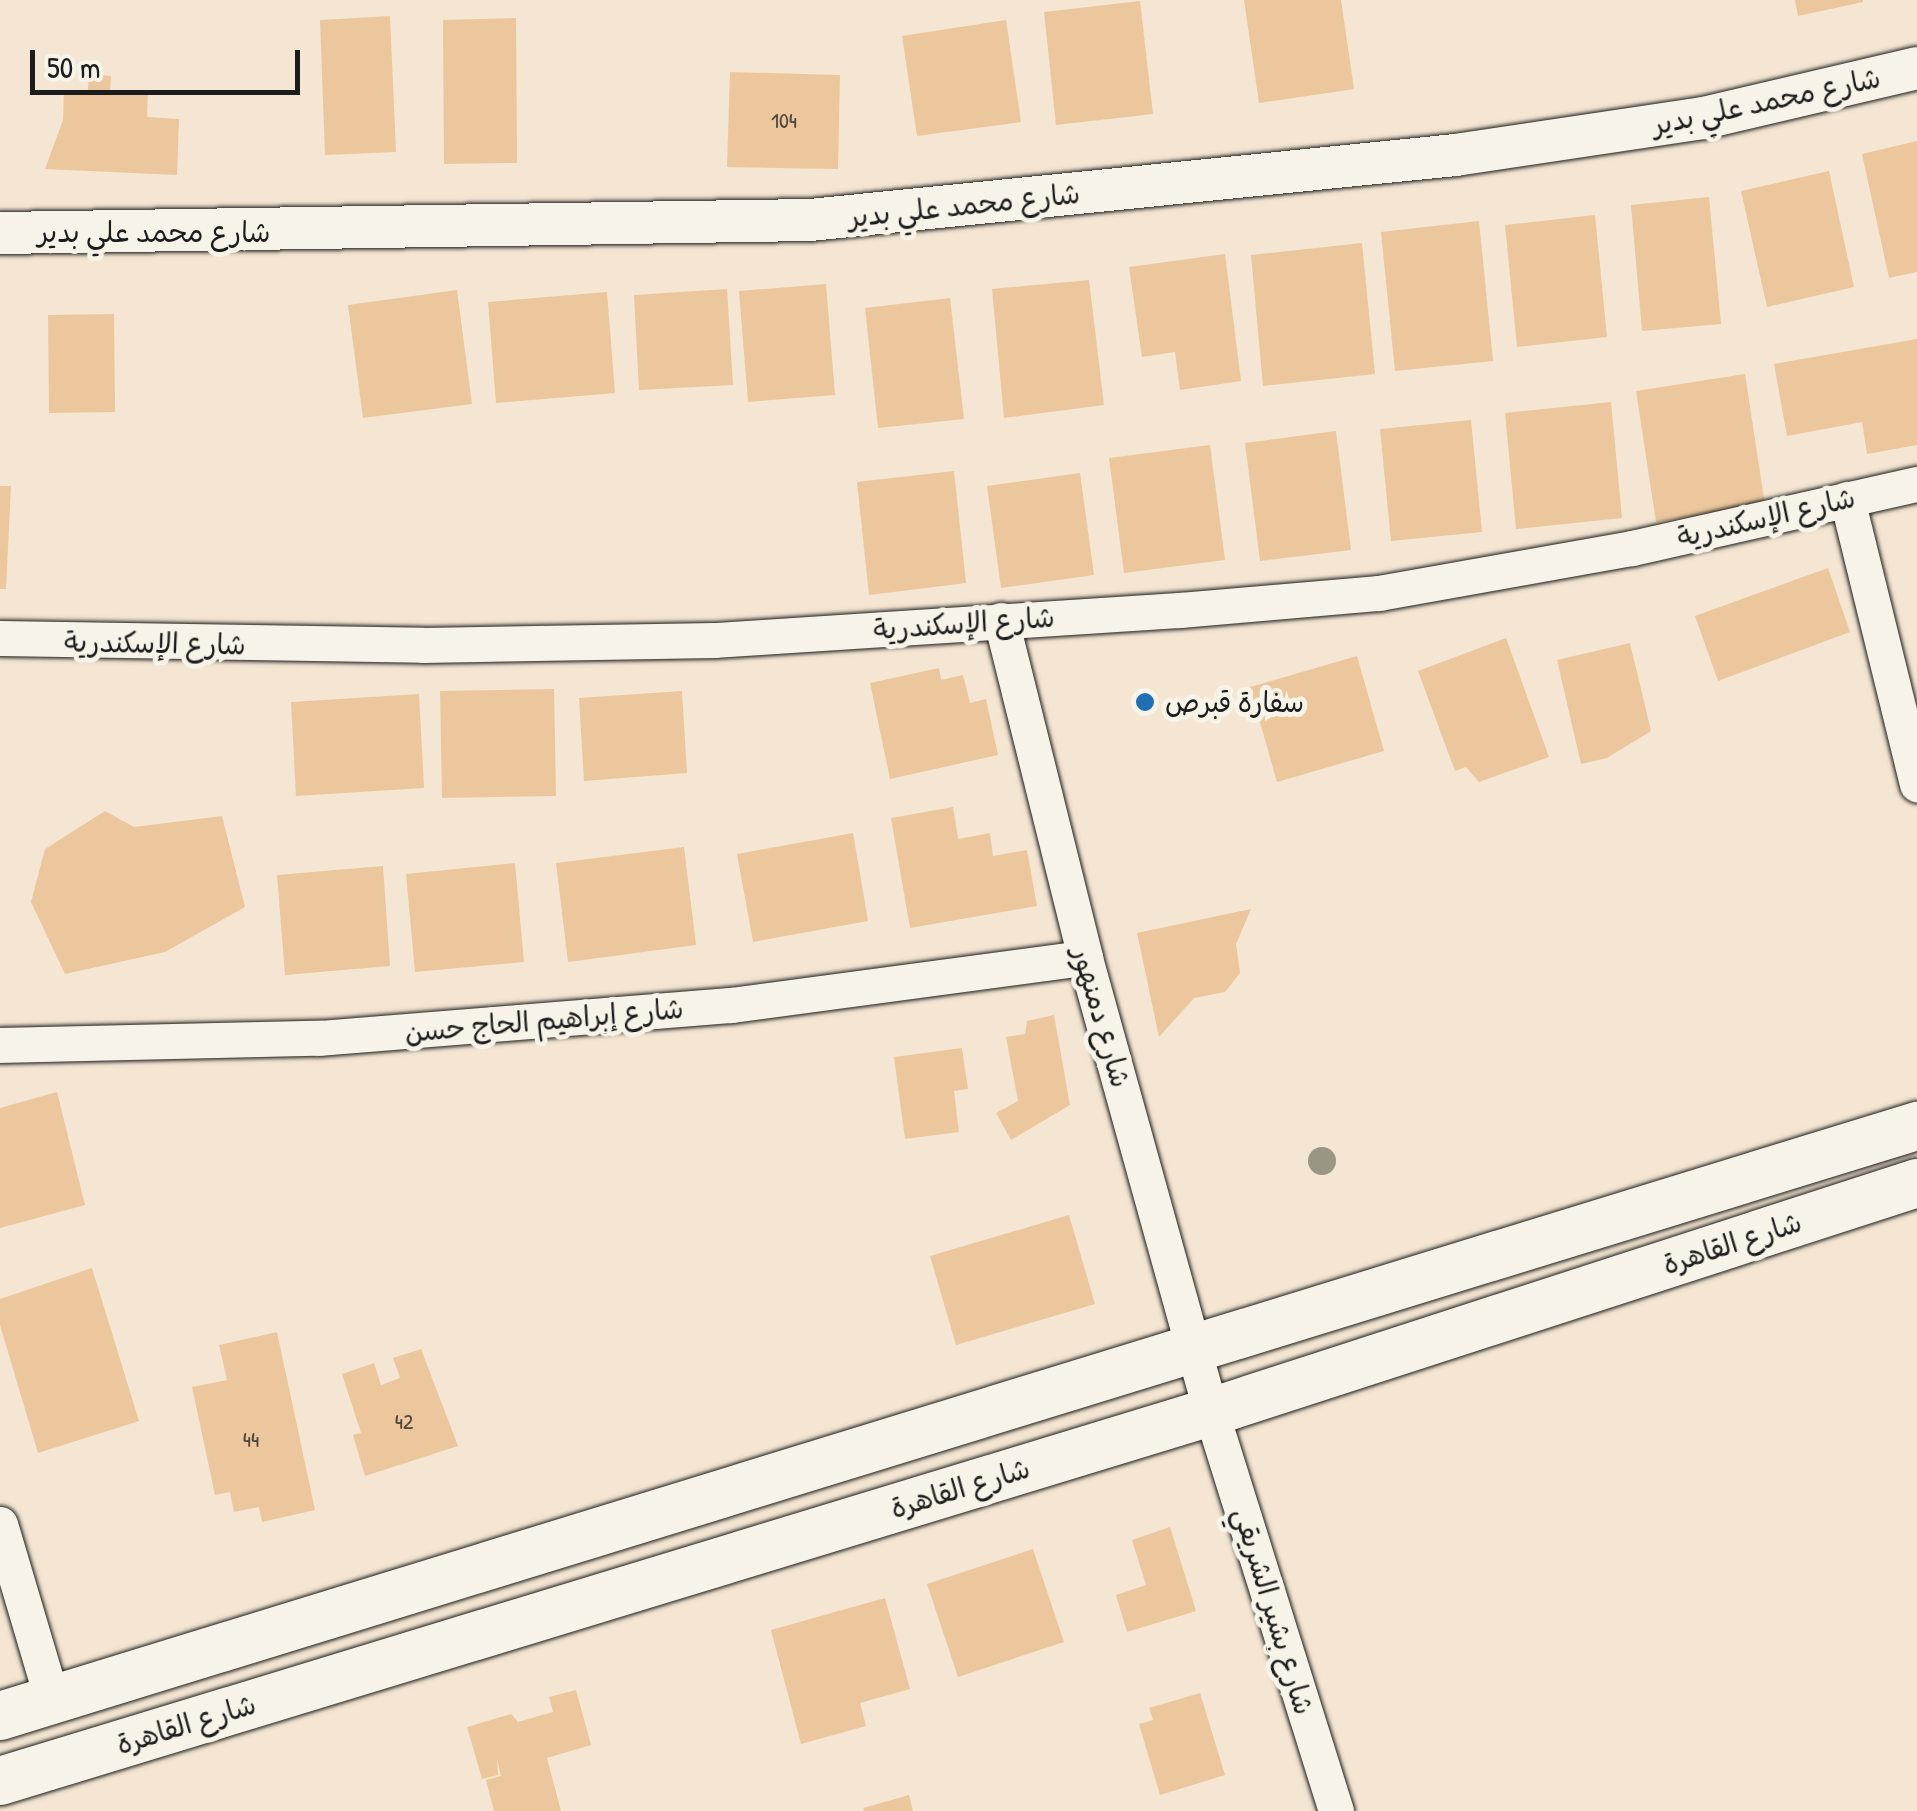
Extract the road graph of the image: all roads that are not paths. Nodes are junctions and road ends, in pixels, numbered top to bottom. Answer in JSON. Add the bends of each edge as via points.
{"nodes":[{"id":1,"x":1917,"y":68,"type":"edge"},
{"id":2,"x":0,"y":233,"type":"edge"},
{"id":3,"x":1917,"y":484,"type":"edge"},
{"id":4,"x":1846,"y":499,"type":"junction"},
{"id":5,"x":1001,"y":620,"type":"junction"},
{"id":6,"x":0,"y":638,"type":"edge"},
{"id":7,"x":1917,"y":785,"type":"edge"},
{"id":8,"x":1085,"y":958,"type":"junction"},
{"id":9,"x":0,"y":1045,"type":"edge"},
{"id":10,"x":1917,"y":1126,"type":"edge"},
{"id":11,"x":1917,"y":1183,"type":"edge"},
{"id":12,"x":1197,"y":1351,"type":"junction"},
{"id":13,"x":1211,"y":1412,"type":"junction"},
{"id":14,"x":0,"y":1524,"type":"edge"},
{"id":15,"x":52,"y":1700,"type":"junction"},
{"id":16,"x":0,"y":1716,"type":"edge"},
{"id":17,"x":0,"y":1781,"type":"edge"},
{"id":18,"x":1336,"y":1811,"type":"edge"}],
"edges":[{"from":1,"to":2,"type":"street","name":"شارع محمد علي بدير","via":[[1704,118],[1456,154],[810,220]]},
{"from":3,"to":4,"type":"street","name":"شارع الإسكندرية"},
{"from":4,"to":5,"type":"street","name":"شارع الإسكندرية","via":[[1632,548],[1380,593]]},
{"from":4,"to":7,"type":"street"},
{"from":5,"to":6,"type":"street","name":"شارع الإسكندرية","via":[[715,640],[423,645]]},
{"from":5,"to":8,"type":"street","name":"شارع دمنهور"},
{"from":8,"to":9,"type":"street","name":"شارع إبراهيم الحاج حسن","via":[[732,1005],[318,1038]]},
{"from":8,"to":12,"type":"street","name":"شارع دمنهور"},
{"from":10,"to":12,"type":"main road","name":"شارع القاهرة"},
{"from":11,"to":13,"type":"main road","name":"شارع القاهرة"},
{"from":12,"to":13,"type":"street","name":"شارع دمنهور"},
{"from":12,"to":15,"type":"main road","name":"شارع القاهرة"},
{"from":13,"to":17,"type":"main road","name":"شارع القاهرة"},
{"from":13,"to":18,"type":"street","name":"شارع بشير الشريقي"},
{"from":14,"to":15,"type":"street"},
{"from":15,"to":16,"type":"main road","name":"شارع القاهرة"}]}
